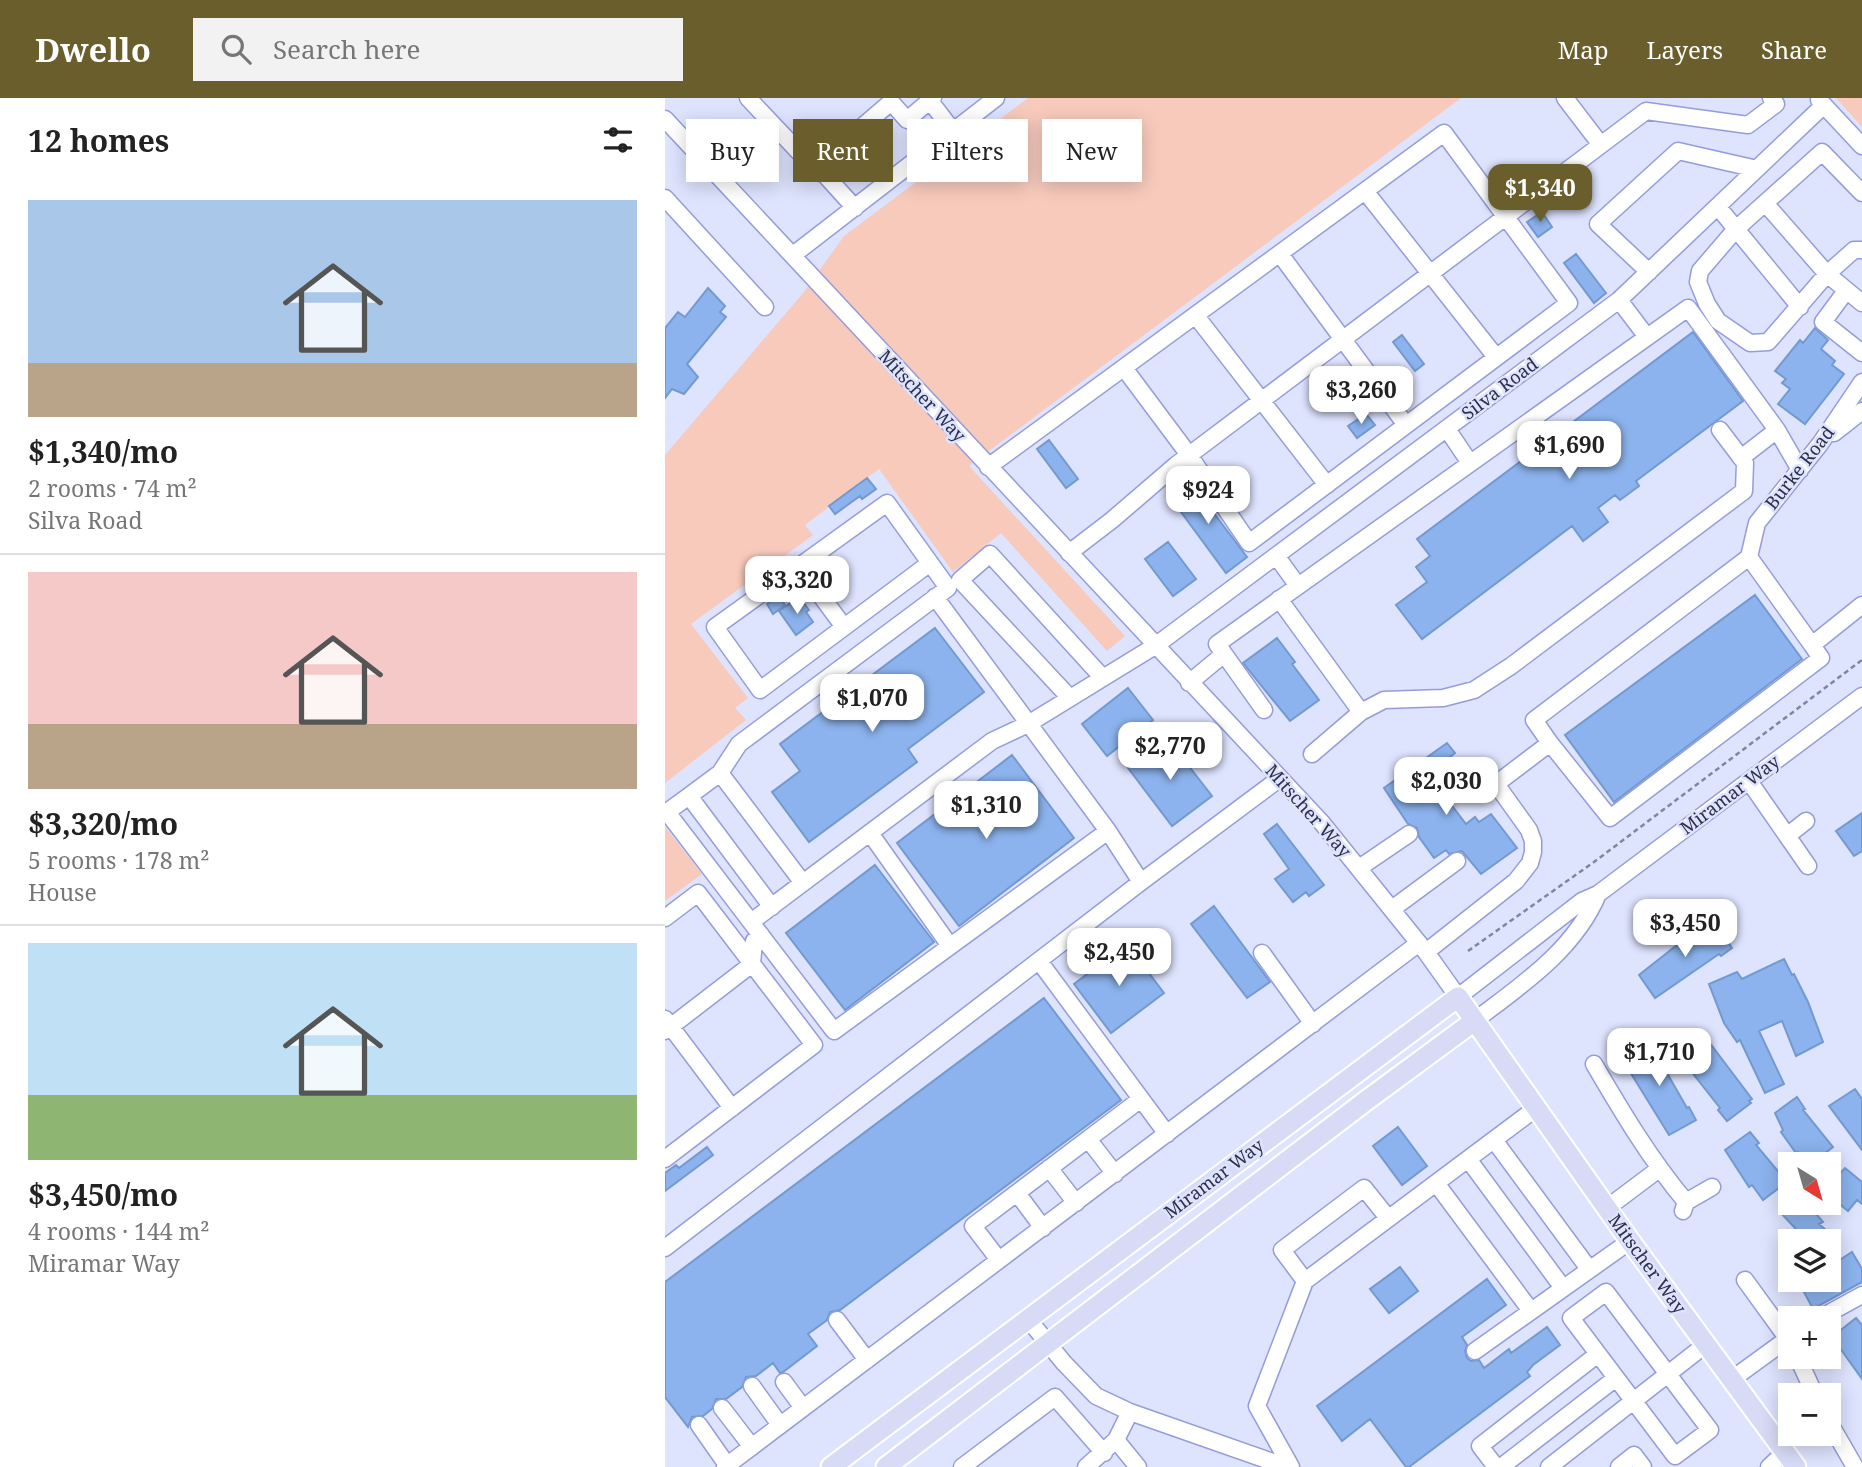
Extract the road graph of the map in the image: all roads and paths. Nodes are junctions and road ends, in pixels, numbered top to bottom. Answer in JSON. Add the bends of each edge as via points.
{"nodes":[{"id":1,"x":748,"y":98,"type":"edge"},
{"id":2,"x":996,"y":98,"type":"edge"},
{"id":3,"x":1565,"y":98,"type":"edge"},
{"id":4,"x":1663,"y":98,"type":"edge"},
{"id":5,"x":1770,"y":98,"type":"edge"},
{"id":6,"x":932,"y":100,"type":"edge"},
{"id":7,"x":1821,"y":102,"type":"edge"},
{"id":8,"x":1646,"y":111,"type":"junction"},
{"id":9,"x":665,"y":119,"type":"edge"},
{"id":10,"x":871,"y":119,"type":"edge"},
{"id":11,"x":945,"y":119,"type":"edge"},
{"id":12,"x":969,"y":119,"type":"edge"},
{"id":13,"x":1601,"y":145,"type":"junction"},
{"id":14,"x":793,"y":146,"type":"edge"},
{"id":15,"x":1862,"y":146,"type":"edge"},
{"id":16,"x":907,"y":167,"type":"edge"},
{"id":17,"x":1757,"y":169,"type":"junction"},
{"id":18,"x":831,"y":182,"type":"edge"},
{"id":19,"x":1365,"y":191,"type":"junction"},
{"id":20,"x":1862,"y":193,"type":"edge"},
{"id":21,"x":665,"y":198,"type":"edge"},
{"id":22,"x":1765,"y":203,"type":"junction"},
{"id":23,"x":1718,"y":207,"type":"junction"},
{"id":24,"x":855,"y":208,"type":"junction"},
{"id":25,"x":1505,"y":218,"type":"junction"},
{"id":26,"x":1735,"y":229,"type":"junction"},
{"id":27,"x":1862,"y":250,"type":"edge"},
{"id":28,"x":1279,"y":254,"type":"junction"},
{"id":29,"x":793,"y":255,"type":"junction"},
{"id":30,"x":1649,"y":272,"type":"junction"},
{"id":31,"x":1827,"y":274,"type":"junction"},
{"id":32,"x":1430,"y":275,"type":"junction"},
{"id":33,"x":1846,"y":291,"type":"junction"},
{"id":34,"x":1619,"y":300,"type":"junction"},
{"id":35,"x":1862,"y":303,"type":"edge"},
{"id":36,"x":765,"y":307,"type":"dead end"},
{"id":37,"x":1800,"y":307,"type":"junction"},
{"id":38,"x":1196,"y":316,"type":"junction"},
{"id":39,"x":1647,"y":337,"type":"junction"},
{"id":40,"x":1344,"y":339,"type":"junction"},
{"id":41,"x":1862,"y":353,"type":"edge"},
{"id":42,"x":1496,"y":357,"type":"junction"},
{"id":43,"x":1124,"y":368,"type":"junction"},
{"id":44,"x":1862,"y":382,"type":"edge"},
{"id":45,"x":1262,"y":400,"type":"junction"},
{"id":46,"x":1862,"y":411,"type":"edge"},
{"id":47,"x":1406,"y":425,"type":"junction"},
{"id":48,"x":1447,"y":429,"type":"junction"},
{"id":49,"x":1720,"y":430,"type":"dead end"},
{"id":50,"x":1777,"y":430,"type":"junction"},
{"id":51,"x":1820,"y":444,"type":"junction"},
{"id":52,"x":1189,"y":455,"type":"junction"},
{"id":53,"x":1741,"y":458,"type":"junction"},
{"id":54,"x":1470,"y":463,"type":"junction"},
{"id":55,"x":988,"y":467,"type":"junction"},
{"id":56,"x":1800,"y":470,"type":"junction"},
{"id":57,"x":1327,"y":485,"type":"junction"},
{"id":58,"x":1069,"y":553,"type":"junction"},
{"id":59,"x":1276,"y":557,"type":"junction"},
{"id":60,"x":1749,"y":557,"type":"junction"},
{"id":61,"x":930,"y":563,"type":"junction"},
{"id":62,"x":799,"y":566,"type":"junction"},
{"id":63,"x":1298,"y":586,"type":"junction"},
{"id":64,"x":948,"y":589,"type":"junction"},
{"id":65,"x":1279,"y":600,"type":"junction"},
{"id":66,"x":1862,"y":605,"type":"edge"},
{"id":67,"x":844,"y":627,"type":"junction"},
{"id":68,"x":1812,"y":645,"type":"junction"},
{"id":69,"x":1155,"y":646,"type":"junction"},
{"id":70,"x":1224,"y":654,"type":"junction"},
{"id":71,"x":1862,"y":660,"type":"edge"},
{"id":72,"x":1103,"y":678,"type":"junction"},
{"id":73,"x":1189,"y":683,"type":"junction"},
{"id":74,"x":1862,"y":696,"type":"edge"},
{"id":75,"x":1070,"y":698,"type":"junction"},
{"id":76,"x":1264,"y":710,"type":"dead end"},
{"id":77,"x":1361,"y":712,"type":"junction"},
{"id":78,"x":1028,"y":724,"type":"junction"},
{"id":79,"x":1550,"y":743,"type":"junction"},
{"id":80,"x":1313,"y":754,"type":"dead end"},
{"id":81,"x":720,"y":773,"type":"junction"},
{"id":82,"x":1279,"y":779,"type":"junction"},
{"id":83,"x":1749,"y":781,"type":"junction"},
{"id":84,"x":688,"y":796,"type":"junction"},
{"id":85,"x":1806,"y":821,"type":"dead end"},
{"id":86,"x":1108,"y":831,"type":"junction"},
{"id":87,"x":870,"y":833,"type":"junction"},
{"id":88,"x":1409,"y":834,"type":"dead end"},
{"id":89,"x":1787,"y":836,"type":"junction"},
{"id":90,"x":1457,"y":861,"type":"dead end"},
{"id":91,"x":1808,"y":866,"type":"dead end"},
{"id":92,"x":1359,"y":868,"type":"junction"},
{"id":93,"x":1141,"y":882,"type":"junction"},
{"id":94,"x":803,"y":883,"type":"junction"},
{"id":95,"x":1598,"y":894,"type":"junction"},
{"id":96,"x":772,"y":907,"type":"junction"},
{"id":97,"x":1392,"y":909,"type":"junction"},
{"id":98,"x":665,"y":918,"type":"edge"},
{"id":99,"x":756,"y":929,"type":"junction"},
{"id":100,"x":950,"y":946,"type":"junction"},
{"id":101,"x":1423,"y":947,"type":"junction"},
{"id":102,"x":1468,"y":951,"type":"dead end"},
{"id":103,"x":1262,"y":953,"type":"dead end"},
{"id":104,"x":1039,"y":961,"type":"junction"},
{"id":105,"x":753,"y":964,"type":"junction"},
{"id":106,"x":1458,"y":998,"type":"junction"},
{"id":107,"x":1473,"y":1022,"type":"junction"},
{"id":108,"x":1313,"y":1024,"type":"junction"},
{"id":109,"x":667,"y":1026,"type":"edge"},
{"id":110,"x":1594,"y":1064,"type":"dead end"},
{"id":111,"x":1141,"y":1099,"type":"junction"},
{"id":112,"x":732,"y":1108,"type":"junction"},
{"id":113,"x":1535,"y":1109,"type":"junction"},
{"id":114,"x":1167,"y":1134,"type":"junction"},
{"id":115,"x":1088,"y":1139,"type":"junction"},
{"id":116,"x":1494,"y":1140,"type":"junction"},
{"id":117,"x":665,"y":1159,"type":"edge"},
{"id":118,"x":1468,"y":1159,"type":"junction"},
{"id":119,"x":1049,"y":1168,"type":"junction"},
{"id":120,"x":1659,"y":1169,"type":"junction"},
{"id":121,"x":1115,"y":1174,"type":"junction"},
{"id":122,"x":1436,"y":1183,"type":"junction"},
{"id":123,"x":1712,"y":1187,"type":"dead end"},
{"id":124,"x":1017,"y":1193,"type":"junction"},
{"id":125,"x":1076,"y":1203,"type":"junction"},
{"id":126,"x":1607,"y":1208,"type":"junction"},
{"id":127,"x":1388,"y":1218,"type":"junction"},
{"id":128,"x":1043,"y":1228,"type":"junction"},
{"id":129,"x":1630,"y":1241,"type":"junction"},
{"id":130,"x":665,"y":1248,"type":"edge"},
{"id":131,"x":999,"y":1260,"type":"junction"},
{"id":132,"x":1589,"y":1269,"type":"junction"},
{"id":133,"x":1745,"y":1280,"type":"dead end"},
{"id":134,"x":1305,"y":1281,"type":"junction"},
{"id":135,"x":1563,"y":1288,"type":"junction"},
{"id":136,"x":1862,"y":1294,"type":"edge"},
{"id":137,"x":1841,"y":1306,"type":"edge"},
{"id":138,"x":1531,"y":1311,"type":"junction"},
{"id":139,"x":1028,"y":1319,"type":"junction"},
{"id":140,"x":837,"y":1320,"type":"dead end"},
{"id":141,"x":1778,"y":1323,"type":"edge"},
{"id":142,"x":1048,"y":1345,"type":"junction"},
{"id":143,"x":1705,"y":1345,"type":"junction"},
{"id":144,"x":1778,"y":1347,"type":"edge"},
{"id":145,"x":1475,"y":1351,"type":"dead end"},
{"id":146,"x":1598,"y":1354,"type":"junction"},
{"id":147,"x":867,"y":1360,"type":"junction"},
{"id":148,"x":1668,"y":1375,"type":"junction"},
{"id":149,"x":1616,"y":1378,"type":"junction"},
{"id":150,"x":1731,"y":1380,"type":"junction"},
{"id":151,"x":784,"y":1382,"type":"dead end"},
{"id":152,"x":752,"y":1386,"type":"dead end"},
{"id":153,"x":1634,"y":1402,"type":"junction"},
{"id":154,"x":722,"y":1408,"type":"dead end"},
{"id":155,"x":803,"y":1408,"type":"junction"},
{"id":156,"x":1130,"y":1412,"type":"junction"},
{"id":157,"x":698,"y":1425,"type":"dead end"},
{"id":158,"x":780,"y":1425,"type":"junction"},
{"id":159,"x":1117,"y":1440,"type":"junction"},
{"id":160,"x":1841,"y":1443,"type":"edge"},
{"id":161,"x":752,"y":1447,"type":"junction"},
{"id":162,"x":1104,"y":1453,"type":"junction"},
{"id":163,"x":1791,"y":1460,"type":"edge"},
{"id":164,"x":726,"y":1466,"type":"edge"},
{"id":165,"x":1282,"y":1466,"type":"edge"},
{"id":166,"x":831,"y":1467,"type":"edge"},
{"id":167,"x":886,"y":1467,"type":"edge"},
{"id":168,"x":962,"y":1467,"type":"edge"},
{"id":169,"x":1086,"y":1467,"type":"edge"},
{"id":170,"x":1138,"y":1467,"type":"edge"},
{"id":171,"x":1499,"y":1467,"type":"edge"},
{"id":172,"x":1549,"y":1467,"type":"edge"},
{"id":173,"x":1619,"y":1467,"type":"edge"},
{"id":174,"x":1643,"y":1467,"type":"edge"},
{"id":175,"x":1769,"y":1467,"type":"edge"},
{"id":176,"x":1855,"y":1467,"type":"edge"}],
"edges":[{"from":1,"to":14,"type":"street"},
{"from":2,"to":12,"type":"street"},
{"from":3,"to":13,"type":"street"},
{"from":4,"to":8,"type":"street"},
{"from":5,"to":8,"type":"street","via":[[1776,104],[1748,125]]},
{"from":6,"to":10,"type":"street","via":[[907,120],[891,102]]},
{"from":6,"to":11,"type":"street"},
{"from":7,"to":15,"type":"street"},
{"from":7,"to":17,"type":"street","name":"Silva Road"},
{"from":8,"to":13,"type":"street"},
{"from":9,"to":29,"type":"street","name":"Mitscher Way"},
{"from":13,"to":25,"type":"street"},
{"from":16,"to":24,"type":"street"},
{"from":17,"to":23,"type":"street","name":"Silva Road"},
{"from":17,"to":30,"type":"street","via":[[1678,151],[1598,224]]},
{"from":18,"to":24,"type":"street"},
{"from":19,"to":25,"type":"street","via":[[1444,133]]},
{"from":19,"to":28,"type":"street"},
{"from":19,"to":32,"type":"street"},
{"from":20,"to":22,"type":"street","via":[[1822,152]]},
{"from":21,"to":36,"type":"street"},
{"from":22,"to":26,"type":"street"},
{"from":22,"to":31,"type":"street"},
{"from":23,"to":26,"type":"street"},
{"from":23,"to":30,"type":"street","name":"Silva Road"},
{"from":24,"to":29,"type":"street"},
{"from":25,"to":32,"type":"street"},
{"from":25,"to":42,"type":"street","via":[[1569,303]]},
{"from":26,"to":37,"type":"street"},
{"from":26,"to":37,"type":"street","via":[[1700,271],[1698,282],[1718,321],[1750,343],[1768,342]]},
{"from":27,"to":31,"type":"street","via":[[1854,250]]},
{"from":28,"to":38,"type":"street"},
{"from":28,"to":40,"type":"street"},
{"from":29,"to":55,"type":"street","name":"Mitscher Way"},
{"from":30,"to":34,"type":"street","name":"Silva Road"},
{"from":31,"to":33,"type":"street"},
{"from":31,"to":37,"type":"street"},
{"from":32,"to":40,"type":"street"},
{"from":32,"to":42,"type":"street"},
{"from":33,"to":35,"type":"street"},
{"from":33,"to":41,"type":"street","via":[[1823,322]]},
{"from":34,"to":39,"type":"street"},
{"from":34,"to":48,"type":"street","name":"Silva Road"},
{"from":38,"to":43,"type":"street"},
{"from":38,"to":45,"type":"street"},
{"from":39,"to":50,"type":"street","via":[[1688,308]]},
{"from":39,"to":54,"type":"street"},
{"from":40,"to":45,"type":"street"},
{"from":40,"to":47,"type":"street"},
{"from":42,"to":47,"type":"street"},
{"from":43,"to":52,"type":"street"},
{"from":43,"to":55,"type":"street"},
{"from":44,"to":51,"type":"street","name":"Burke Road"},
{"from":45,"to":52,"type":"street"},
{"from":45,"to":57,"type":"street"},
{"from":46,"to":51,"type":"street"},
{"from":47,"to":57,"type":"street"},
{"from":48,"to":54,"type":"street"},
{"from":48,"to":59,"type":"street","name":"Silva Road"},
{"from":49,"to":53,"type":"street"},
{"from":50,"to":53,"type":"street"},
{"from":50,"to":56,"type":"street"},
{"from":51,"to":56,"type":"street","name":"Burke Road"},
{"from":52,"to":57,"type":"street","via":[[1249,543]]},
{"from":52,"to":58,"type":"street"},
{"from":53,"to":77,"type":"street","via":[[1745,463],[1744,491],[1511,666],[1474,690],[1443,698],[1384,700]]},
{"from":54,"to":63,"type":"street"},
{"from":55,"to":58,"type":"street","name":"Mitscher Way"},
{"from":56,"to":60,"type":"street","name":"Burke Road","via":[[1757,523]]},
{"from":58,"to":69,"type":"street","name":"Mitscher Way"},
{"from":59,"to":63,"type":"street"},
{"from":59,"to":69,"type":"street","name":"Silva Road"},
{"from":60,"to":68,"type":"street"},
{"from":60,"to":79,"type":"street","via":[[1534,720]]},
{"from":61,"to":62,"type":"street","via":[[887,503]]},
{"from":61,"to":64,"type":"street"},
{"from":61,"to":67,"type":"street"},
{"from":62,"to":67,"type":"street"},
{"from":62,"to":67,"type":"street","via":[[715,627],[760,690]]},
{"from":63,"to":65,"type":"street"},
{"from":64,"to":72,"type":"street","via":[[991,554]]},
{"from":64,"to":75,"type":"street"},
{"from":64,"to":78,"type":"street"},
{"from":64,"to":81,"type":"street","via":[[739,744]]},
{"from":65,"to":70,"type":"street","via":[[1217,644]]},
{"from":65,"to":77,"type":"street"},
{"from":66,"to":68,"type":"street"},
{"from":68,"to":79,"type":"street","via":[[1821,658],[1610,818]]},
{"from":69,"to":72,"type":"street","name":"Silva Road"},
{"from":69,"to":73,"type":"street","name":"Mitscher Way"},
{"from":70,"to":73,"type":"street"},
{"from":70,"to":76,"type":"street"},
{"from":71,"to":102,"type":"path"},
{"from":72,"to":75,"type":"street","name":"Silva Road"},
{"from":73,"to":82,"type":"street","name":"Mitscher Way"},
{"from":74,"to":83,"type":"street","name":"Miramar Way"},
{"from":75,"to":78,"type":"street","name":"Silva Road"},
{"from":77,"to":80,"type":"street"},
{"from":78,"to":86,"type":"street"},
{"from":78,"to":87,"type":"street","name":"Silva Road","via":[[992,741]]},
{"from":79,"to":101,"type":"street","via":[[1496,784],[1529,830],[1530,863],[1516,881]]},
{"from":81,"to":84,"type":"street"},
{"from":81,"to":94,"type":"street"},
{"from":82,"to":92,"type":"street","name":"Mitscher Way"},
{"from":82,"to":93,"type":"street"},
{"from":83,"to":89,"type":"street"},
{"from":83,"to":95,"type":"street","name":"Miramar Way"},
{"from":84,"to":96,"type":"street"},
{"from":84,"to":99,"type":"street","via":[[667,812]]},
{"from":85,"to":89,"type":"street"},
{"from":86,"to":93,"type":"street"},
{"from":86,"to":100,"type":"street"},
{"from":87,"to":94,"type":"street","name":"Silva Road"},
{"from":87,"to":100,"type":"street"},
{"from":88,"to":92,"type":"street"},
{"from":89,"to":91,"type":"street"},
{"from":90,"to":97,"type":"street"},
{"from":92,"to":97,"type":"street","name":"Mitscher Way"},
{"from":93,"to":104,"type":"street"},
{"from":94,"to":96,"type":"street","name":"Silva Road"},
{"from":95,"to":106,"type":"street","name":"Miramar Way","via":[[1582,901]]},
{"from":95,"to":107,"type":"street","name":"Miramar Way","via":[[1591,911],[1546,967]]},
{"from":96,"to":99,"type":"street","name":"Silva Road"},
{"from":97,"to":101,"type":"street","name":"Mitscher Way"},
{"from":98,"to":105,"type":"street","via":[[698,893]]},
{"from":99,"to":100,"type":"street","via":[[834,1031]]},
{"from":99,"to":105,"type":"street"},
{"from":101,"to":106,"type":"street","name":"Mitscher Way"},
{"from":101,"to":108,"type":"street"},
{"from":103,"to":108,"type":"street"},
{"from":104,"to":111,"type":"street"},
{"from":104,"to":130,"type":"street"},
{"from":105,"to":109,"type":"street"},
{"from":105,"to":112,"type":"street","via":[[814,1045]]},
{"from":106,"to":107,"type":"main road","name":"Mitscher Way"},
{"from":106,"to":139,"type":"main road","name":"Miramar Way"},
{"from":107,"to":113,"type":"main road","name":"Mitscher Way"},
{"from":107,"to":142,"type":"main road","name":"Miramar Way"},
{"from":108,"to":114,"type":"street"},
{"from":109,"to":112,"type":"street"},
{"from":110,"to":120,"type":"street"},
{"from":111,"to":114,"type":"street"},
{"from":111,"to":115,"type":"street"},
{"from":112,"to":117,"type":"street"},
{"from":113,"to":116,"type":"street"},
{"from":113,"to":126,"type":"main road","name":"Mitscher Way"},
{"from":114,"to":121,"type":"street"},
{"from":115,"to":119,"type":"street"},
{"from":115,"to":121,"type":"street"},
{"from":116,"to":118,"type":"street"},
{"from":116,"to":132,"type":"street"},
{"from":118,"to":122,"type":"street"},
{"from":118,"to":135,"type":"street"},
{"from":119,"to":124,"type":"street"},
{"from":119,"to":125,"type":"street"},
{"from":120,"to":123,"type":"street","via":[[1685,1207]]},
{"from":120,"to":126,"type":"street"},
{"from":121,"to":125,"type":"street"},
{"from":122,"to":127,"type":"street"},
{"from":122,"to":138,"type":"street"},
{"from":124,"to":128,"type":"street"},
{"from":124,"to":131,"type":"street","via":[[973,1226]]},
{"from":125,"to":128,"type":"street"},
{"from":126,"to":129,"type":"main road","name":"Mitscher Way"},
{"from":127,"to":134,"type":"street"},
{"from":127,"to":134,"type":"street","via":[[1364,1188],[1292,1242],[1282,1250]]},
{"from":128,"to":131,"type":"street"},
{"from":129,"to":132,"type":"street"},
{"from":129,"to":143,"type":"main road","name":"Mitscher Way"},
{"from":131,"to":147,"type":"street"},
{"from":132,"to":135,"type":"street"},
{"from":133,"to":141,"type":"street"},
{"from":134,"to":165,"type":"street","via":[[1257,1406]]},
{"from":135,"to":138,"type":"street"},
{"from":136,"to":137,"type":"street"},
{"from":138,"to":145,"type":"street"},
{"from":139,"to":142,"type":"street"},
{"from":139,"to":166,"type":"main road","name":"Miramar Way"},
{"from":140,"to":147,"type":"street"},
{"from":142,"to":156,"type":"street","via":[[1095,1396]]},
{"from":142,"to":167,"type":"main road","name":"Miramar Way"},
{"from":143,"to":148,"type":"street"},
{"from":143,"to":150,"type":"main road","name":"Mitscher Way"},
{"from":144,"to":150,"type":"street"},
{"from":146,"to":148,"type":"street","via":[[1571,1318],[1606,1292]]},
{"from":146,"to":149,"type":"street"},
{"from":146,"to":171,"type":"street","via":[[1480,1446]]},
{"from":147,"to":155,"type":"street"},
{"from":148,"to":153,"type":"street"},
{"from":148,"to":153,"type":"street","via":[[1710,1430],[1675,1456]]},
{"from":149,"to":153,"type":"street"},
{"from":149,"to":171,"type":"street"},
{"from":150,"to":163,"type":"main road","name":"Mitscher Way"},
{"from":151,"to":155,"type":"street"},
{"from":152,"to":158,"type":"street"},
{"from":153,"to":172,"type":"street"},
{"from":154,"to":161,"type":"street"},
{"from":155,"to":158,"type":"street"},
{"from":156,"to":159,"type":"street"},
{"from":156,"to":165,"type":"street"},
{"from":157,"to":164,"type":"street"},
{"from":158,"to":161,"type":"street"},
{"from":159,"to":162,"type":"street"},
{"from":159,"to":170,"type":"street"},
{"from":160,"to":176,"type":"street"},
{"from":161,"to":164,"type":"street"},
{"from":162,"to":168,"type":"street","via":[[1055,1396]]},
{"from":162,"to":169,"type":"street"},
{"from":163,"to":175,"type":"street"},
{"from":173,"to":174,"type":"street","via":[[1634,1455]]}]}
